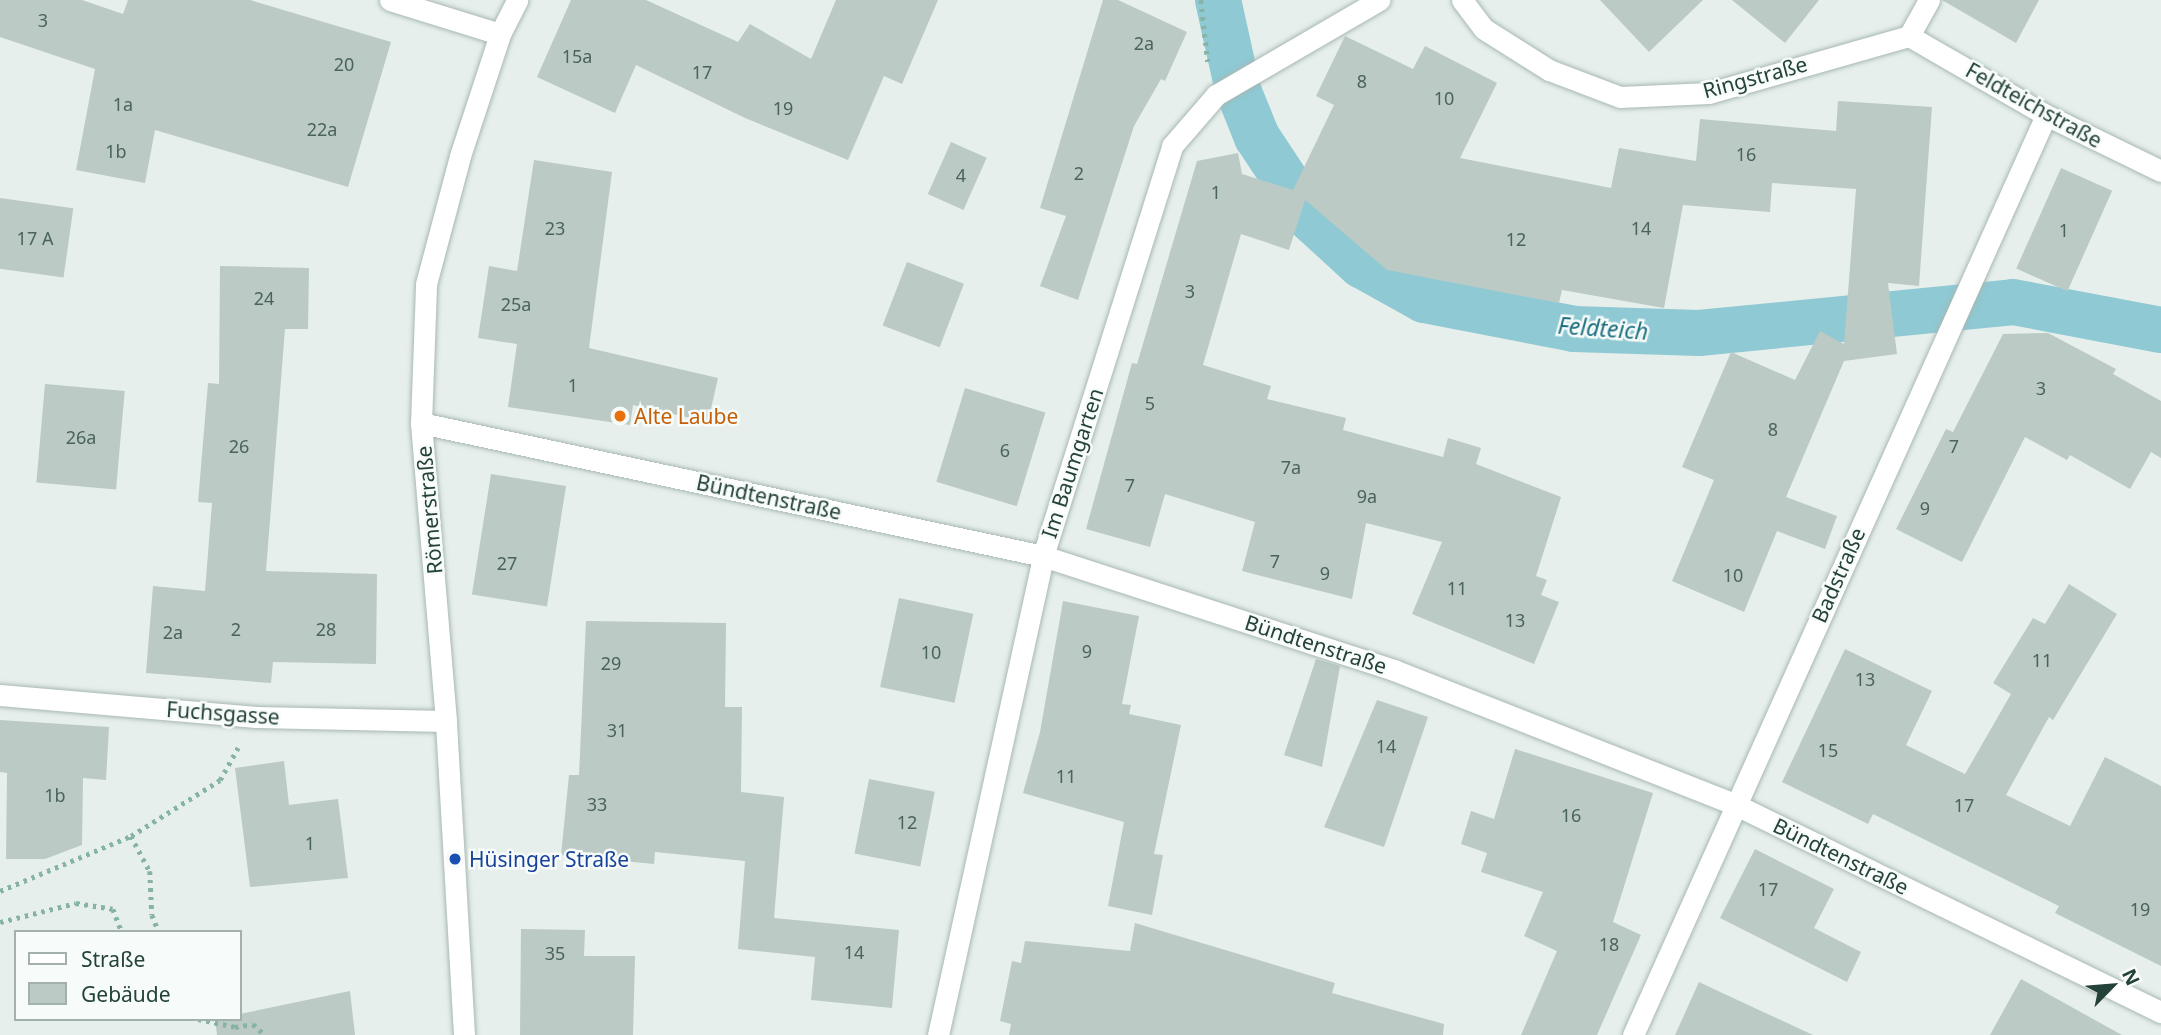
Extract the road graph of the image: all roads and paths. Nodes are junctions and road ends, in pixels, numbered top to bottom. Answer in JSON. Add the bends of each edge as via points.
{"nodes":[{"id":1,"x":390,"y":0,"type":"edge"},
{"id":2,"x":517,"y":0,"type":"edge"},
{"id":3,"x":1201,"y":0,"type":"edge"},
{"id":4,"x":1378,"y":0,"type":"edge"},
{"id":5,"x":1462,"y":0,"type":"edge"},
{"id":6,"x":1929,"y":0,"type":"edge"},
{"id":7,"x":500,"y":34,"type":"junction"},
{"id":8,"x":1909,"y":36,"type":"junction"},
{"id":9,"x":1219,"y":94,"type":"junction"},
{"id":10,"x":2046,"y":115,"type":"junction"},
{"id":11,"x":2161,"y":172,"type":"edge"},
{"id":12,"x":421,"y":423,"type":"junction"},
{"id":13,"x":1043,"y":556,"type":"junction"},
{"id":14,"x":0,"y":695,"type":"edge"},
{"id":15,"x":256,"y":716,"type":"junction"},
{"id":16,"x":446,"y":721,"type":"junction"},
{"id":17,"x":1734,"y":804,"type":"junction"},
{"id":18,"x":131,"y":836,"type":"junction"},
{"id":19,"x":0,"y":891,"type":"edge"},
{"id":20,"x":0,"y":922,"type":"edge"},
{"id":21,"x":121,"y":930,"type":"edge"},
{"id":22,"x":158,"y":930,"type":"edge"},
{"id":23,"x":2161,"y":1012,"type":"edge"},
{"id":24,"x":207,"y":1021,"type":"edge"},
{"id":25,"x":265,"y":1035,"type":"edge"},
{"id":26,"x":464,"y":1035,"type":"edge"},
{"id":27,"x":938,"y":1035,"type":"edge"},
{"id":28,"x":1633,"y":1035,"type":"edge"}],
"edges":[{"from":1,"to":7,"type":"street"},
{"from":2,"to":7,"type":"street","name":"Römerstraße"},
{"from":3,"to":9,"type":"path"},
{"from":4,"to":9,"type":"street","name":"Im Baumgarten"},
{"from":5,"to":8,"type":"street","name":"Ringstraße","via":[[1483,29],[1549,70],[1620,97],[1709,93]]},
{"from":6,"to":8,"type":"street"},
{"from":7,"to":12,"type":"street","name":"Römerstraße","via":[[460,156],[426,284]]},
{"from":8,"to":10,"type":"street","name":"Feldteichstraße"},
{"from":9,"to":13,"type":"street","name":"Im Baumgarten","via":[[1172,146]]},
{"from":10,"to":11,"type":"street","name":"Feldteichstraße"},
{"from":10,"to":17,"type":"street","name":"Badstraße"},
{"from":12,"to":13,"type":"street","name":"Bündtenstraße"},
{"from":12,"to":16,"type":"street","name":"Römerstraße"},
{"from":13,"to":17,"type":"street","name":"Bündtenstraße","via":[[1394,670]]},
{"from":13,"to":27,"type":"street","name":"Im Baumgarten"},
{"from":14,"to":15,"type":"street","name":"Fuchsgasse"},
{"from":15,"to":16,"type":"street","name":"Fuchsgasse"},
{"from":15,"to":18,"type":"path","via":[[220,780]]},
{"from":16,"to":26,"type":"street","name":"Römerstraße"},
{"from":17,"to":23,"type":"street","name":"Bündtenstraße"},
{"from":17,"to":28,"type":"street","name":"Badstraße"},
{"from":18,"to":19,"type":"path"},
{"from":18,"to":22,"type":"path","via":[[150,871],[152,915]]},
{"from":20,"to":21,"type":"path","via":[[76,903],[113,909]]},
{"from":24,"to":25,"type":"path","via":[[235,1027],[253,1024]]}]}
